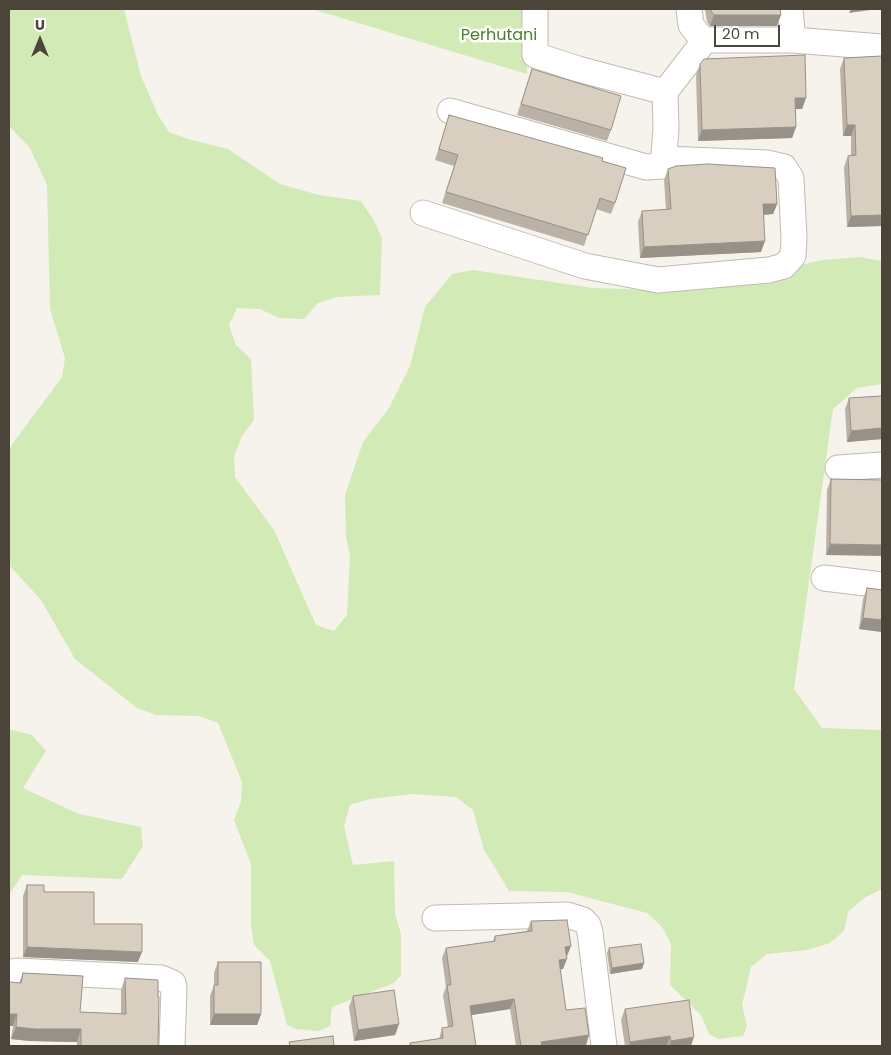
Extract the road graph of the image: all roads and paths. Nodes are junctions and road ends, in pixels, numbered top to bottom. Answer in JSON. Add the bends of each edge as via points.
{"nodes":[{"id":1,"x":535,"y":9,"type":"edge"},
{"id":2,"x":689,"y":9,"type":"edge"},
{"id":3,"x":790,"y":9,"type":"edge"},
{"id":4,"x":706,"y":40,"type":"junction"},
{"id":5,"x":793,"y":40,"type":"junction"},
{"id":6,"x":882,"y":47,"type":"edge"},
{"id":7,"x":665,"y":92,"type":"junction"},
{"id":8,"x":450,"y":111,"type":"dead end"},
{"id":9,"x":663,"y":159,"type":"junction"},
{"id":10,"x":423,"y":213,"type":"dead end"},
{"id":11,"x":882,"y":465,"type":"edge"},
{"id":12,"x":838,"y":468,"type":"dead end"},
{"id":13,"x":824,"y":578,"type":"dead end"},
{"id":14,"x":882,"y":585,"type":"edge"},
{"id":15,"x":435,"y":918,"type":"dead end"},
{"id":16,"x":9,"y":973,"type":"edge"},
{"id":17,"x":172,"y":1046,"type":"edge"},
{"id":18,"x":604,"y":1046,"type":"edge"}],
"edges":[{"from":1,"to":7,"type":"street","via":[[535,55]]},
{"from":2,"to":4,"type":"street","via":[[691,25]]},
{"from":3,"to":5,"type":"street"},
{"from":4,"to":5,"type":"street"},
{"from":4,"to":7,"type":"street"},
{"from":5,"to":6,"type":"street"},
{"from":7,"to":9,"type":"street"},
{"from":8,"to":9,"type":"street","via":[[646,167],[663,166]]},
{"from":9,"to":10,"type":"street","via":[[767,163],[784,167],[791,178],[793,256],[784,266],[769,270],[658,280],[585,266]]},
{"from":11,"to":12,"type":"street"},
{"from":13,"to":14,"type":"street"},
{"from":15,"to":18,"type":"street","via":[[567,915],[583,920],[590,932]]},
{"from":16,"to":17,"type":"street","via":[[168,980],[174,988]]}]}
